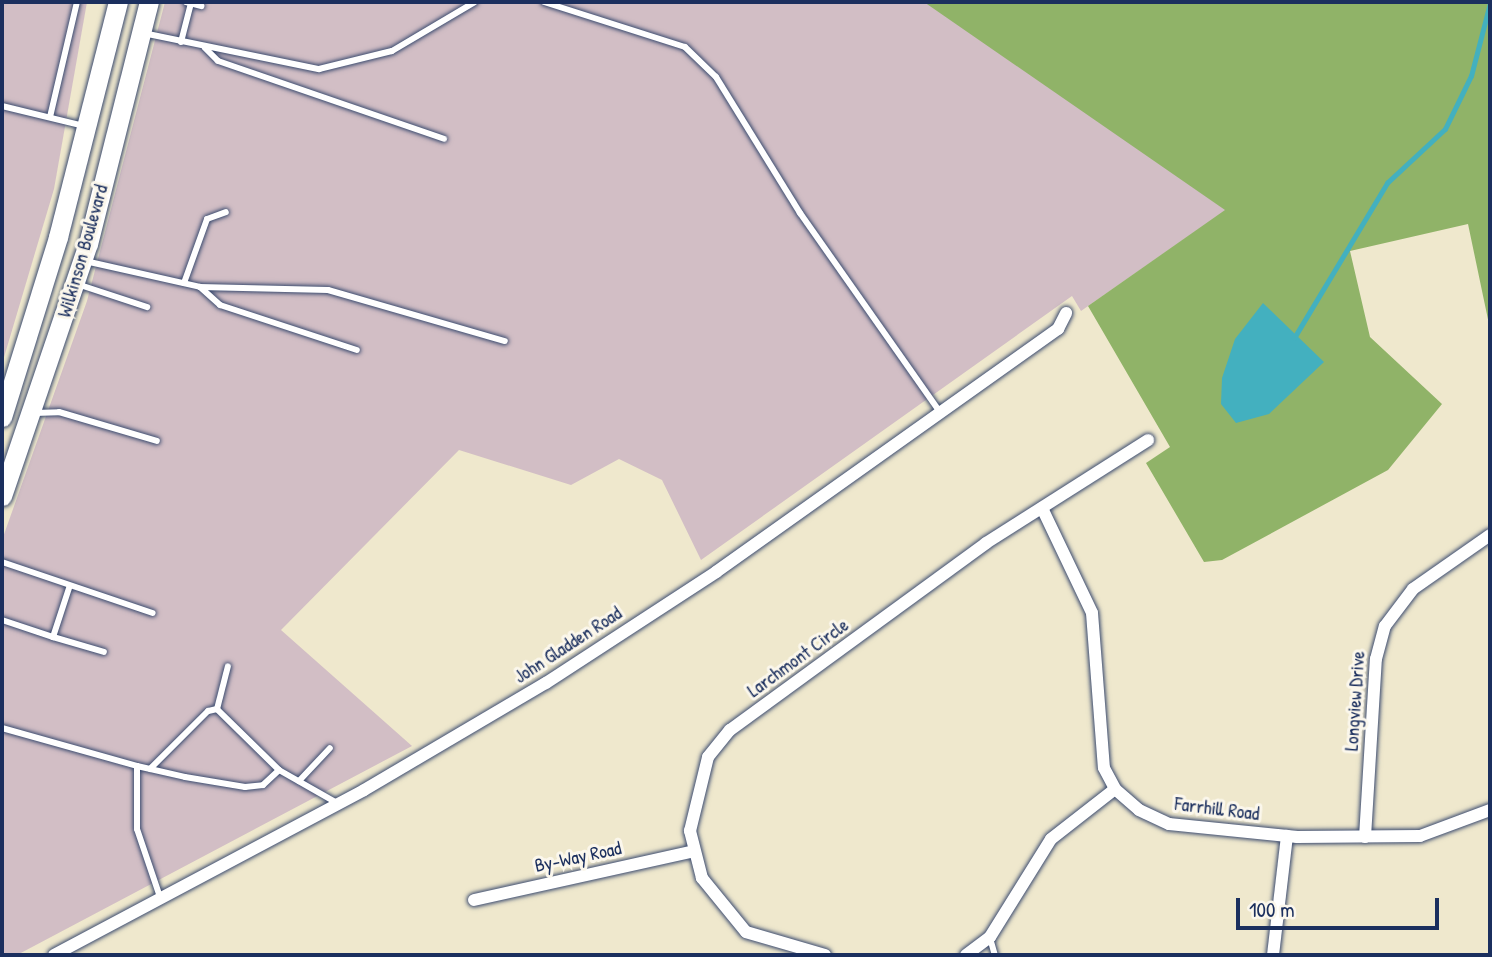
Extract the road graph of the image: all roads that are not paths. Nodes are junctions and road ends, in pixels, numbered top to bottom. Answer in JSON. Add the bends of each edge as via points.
{"nodes":[{"id":1,"x":77,"y":2,"type":"edge"},
{"id":2,"x":106,"y":2,"type":"edge"},
{"id":3,"x":118,"y":2,"type":"edge"},
{"id":4,"x":149,"y":2,"type":"edge"},
{"id":5,"x":189,"y":2,"type":"edge"},
{"id":6,"x":475,"y":2,"type":"edge"},
{"id":7,"x":544,"y":2,"type":"edge"},
{"id":8,"x":201,"y":6,"type":"dead end"},
{"id":9,"x":141,"y":33,"type":"junction"},
{"id":10,"x":181,"y":42,"type":"junction"},
{"id":11,"x":205,"y":48,"type":"junction"},
{"id":12,"x":2,"y":106,"type":"edge"},
{"id":13,"x":91,"y":107,"type":"junction"},
{"id":14,"x":50,"y":117,"type":"junction"},
{"id":15,"x":86,"y":127,"type":"junction"},
{"id":16,"x":444,"y":139,"type":"dead end"},
{"id":17,"x":226,"y":212,"type":"dead end"},
{"id":18,"x":83,"y":260,"type":"junction"},
{"id":19,"x":184,"y":283,"type":"junction"},
{"id":20,"x":75,"y":284,"type":"junction"},
{"id":21,"x":200,"y":287,"type":"junction"},
{"id":22,"x":147,"y":307,"type":"dead end"},
{"id":23,"x":1066,"y":313,"type":"dead end"},
{"id":24,"x":505,"y":341,"type":"dead end"},
{"id":25,"x":357,"y":350,"type":"dead end"},
{"id":26,"x":939,"y":409,"type":"junction"},
{"id":27,"x":4,"y":410,"type":"edge"},
{"id":28,"x":32,"y":413,"type":"junction"},
{"id":29,"x":1148,"y":440,"type":"dead end"},
{"id":30,"x":157,"y":441,"type":"dead end"},
{"id":31,"x":2,"y":496,"type":"edge"},
{"id":32,"x":1042,"y":508,"type":"junction"},
{"id":33,"x":1490,"y":535,"type":"edge"},
{"id":34,"x":2,"y":562,"type":"edge"},
{"id":35,"x":69,"y":588,"type":"junction"},
{"id":36,"x":153,"y":614,"type":"dead end"},
{"id":37,"x":2,"y":620,"type":"edge"},
{"id":38,"x":52,"y":637,"type":"junction"},
{"id":39,"x":104,"y":652,"type":"dead end"},
{"id":40,"x":228,"y":666,"type":"dead end"},
{"id":41,"x":218,"y":709,"type":"junction"},
{"id":42,"x":2,"y":728,"type":"edge"},
{"id":43,"x":330,"y":748,"type":"dead end"},
{"id":44,"x":137,"y":766,"type":"junction"},
{"id":45,"x":150,"y":769,"type":"junction"},
{"id":46,"x":279,"y":769,"type":"junction"},
{"id":47,"x":299,"y":781,"type":"junction"},
{"id":48,"x":1115,"y":789,"type":"junction"},
{"id":49,"x":338,"y":804,"type":"junction"},
{"id":50,"x":1490,"y":810,"type":"edge"},
{"id":51,"x":1287,"y":836,"type":"junction"},
{"id":52,"x":1365,"y":837,"type":"junction"},
{"id":53,"x":691,"y":852,"type":"junction"},
{"id":54,"x":160,"y":897,"type":"junction"},
{"id":55,"x":474,"y":900,"type":"dead end"},
{"id":56,"x":990,"y":937,"type":"junction"},
{"id":57,"x":54,"y":955,"type":"edge"},
{"id":58,"x":825,"y":955,"type":"edge"},
{"id":59,"x":966,"y":955,"type":"edge"},
{"id":60,"x":995,"y":955,"type":"edge"},
{"id":61,"x":1273,"y":955,"type":"edge"}],
"edges":[{"from":1,"to":14,"type":"lane"},
{"from":2,"to":13,"type":"main road"},
{"from":3,"to":13,"type":"main road","name":"Wilkinson Boulevard"},
{"from":4,"to":9,"type":"main road","name":"Wilkinson Boulevard"},
{"from":5,"to":8,"type":"lane"},
{"from":5,"to":10,"type":"lane"},
{"from":6,"to":11,"type":"lane","via":[[392,51],[319,69]]},
{"from":7,"to":26,"type":"lane","via":[[685,47],[716,77],[800,213]]},
{"from":9,"to":10,"type":"lane"},
{"from":9,"to":18,"type":"main road","name":"Wilkinson Boulevard"},
{"from":10,"to":11,"type":"lane"},
{"from":11,"to":16,"type":"lane","via":[[218,61]]},
{"from":12,"to":14,"type":"lane"},
{"from":13,"to":15,"type":"main road","name":"Wilkinson Boulevard"},
{"from":14,"to":15,"type":"lane"},
{"from":15,"to":27,"type":"main road","name":"Wilkinson Boulevard"},
{"from":17,"to":19,"type":"lane","via":[[207,219]]},
{"from":18,"to":19,"type":"lane"},
{"from":18,"to":20,"type":"main road","name":"Wilkinson Boulevard"},
{"from":19,"to":21,"type":"lane"},
{"from":20,"to":22,"type":"lane"},
{"from":20,"to":28,"type":"main road","name":"Wilkinson Boulevard"},
{"from":21,"to":24,"type":"lane","via":[[328,290]]},
{"from":21,"to":25,"type":"lane","via":[[220,306]]},
{"from":23,"to":26,"type":"street","name":"John Gladden Road","via":[[1058,329]]},
{"from":26,"to":49,"type":"street","name":"John Gladden Road","via":[[716,572],[494,716]]},
{"from":27,"to":28,"type":"street"},
{"from":28,"to":30,"type":"lane","via":[[59,412]]},
{"from":28,"to":31,"type":"main road","name":"Wilkinson Boulevard"},
{"from":29,"to":32,"type":"street","name":"Larchmont Circle"},
{"from":32,"to":48,"type":"street","via":[[1093,613],[1101,750]]},
{"from":32,"to":53,"type":"street","name":"Larchmont Circle","via":[[718,743],[695,791]]},
{"from":33,"to":52,"type":"street","name":"Longview Drive","via":[[1413,589],[1385,625],[1376,659]]},
{"from":34,"to":35,"type":"lane"},
{"from":35,"to":36,"type":"lane"},
{"from":35,"to":38,"type":"lane"},
{"from":37,"to":38,"type":"lane"},
{"from":38,"to":39,"type":"lane"},
{"from":40,"to":41,"type":"lane"},
{"from":41,"to":45,"type":"lane"},
{"from":41,"to":46,"type":"lane"},
{"from":42,"to":44,"type":"lane"},
{"from":43,"to":47,"type":"lane"},
{"from":44,"to":45,"type":"lane"},
{"from":44,"to":54,"type":"lane","via":[[137,829]]},
{"from":45,"to":46,"type":"lane","via":[[245,787],[263,785]]},
{"from":46,"to":47,"type":"lane"},
{"from":47,"to":49,"type":"lane"},
{"from":48,"to":51,"type":"street","name":"Farrhill Road","via":[[1169,824]]},
{"from":48,"to":56,"type":"street","via":[[1051,839]]},
{"from":49,"to":54,"type":"street","name":"John Gladden Road"},
{"from":50,"to":52,"type":"street","name":"Farrhill Road","via":[[1420,836]]},
{"from":51,"to":52,"type":"street","name":"Farrhill Road"},
{"from":51,"to":61,"type":"street"},
{"from":53,"to":55,"type":"street","name":"By-Way Road"},
{"from":53,"to":58,"type":"street","via":[[719,905],[746,932]]},
{"from":54,"to":57,"type":"street","name":"John Gladden Road"},
{"from":56,"to":59,"type":"street"},
{"from":56,"to":60,"type":"lane"}]}
